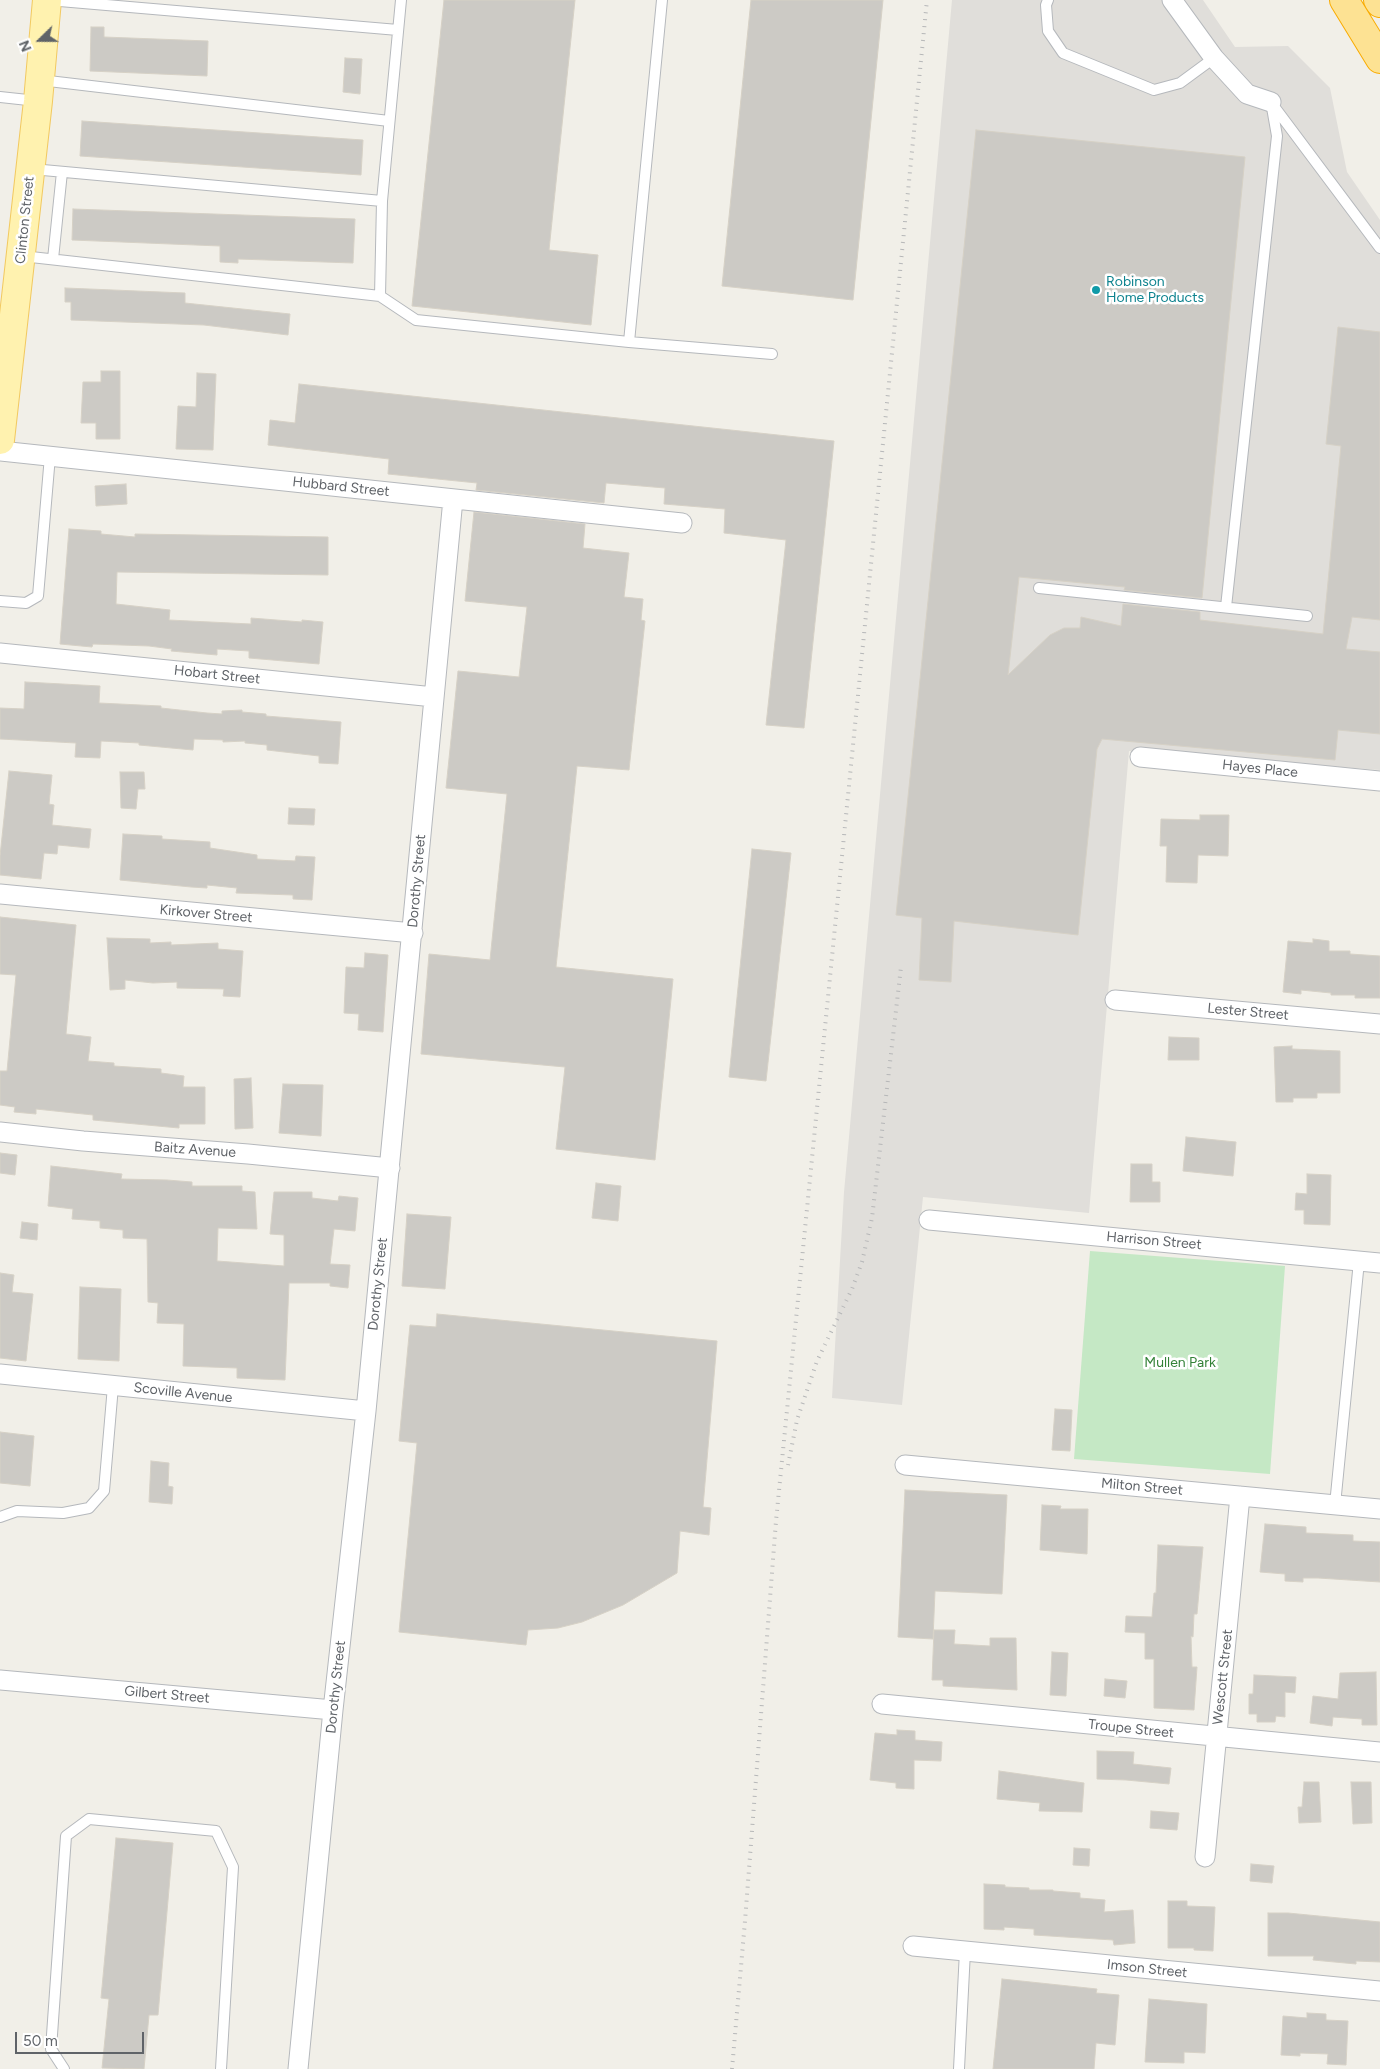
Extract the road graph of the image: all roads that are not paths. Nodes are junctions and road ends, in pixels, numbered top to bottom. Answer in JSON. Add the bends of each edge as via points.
{"nodes":[{"id":1,"x":47,"y":0,"type":"edge"},
{"id":2,"x":401,"y":0,"type":"edge"},
{"id":3,"x":662,"y":0,"type":"edge"},
{"id":4,"x":1048,"y":0,"type":"edge"},
{"id":5,"x":1172,"y":0,"type":"edge"},
{"id":6,"x":1344,"y":0,"type":"edge"},
{"id":7,"x":84,"y":2,"type":"edge"},
{"id":8,"x":398,"y":30,"type":"junction"},
{"id":9,"x":1214,"y":58,"type":"junction"},
{"id":10,"x":1380,"y":59,"type":"edge"},
{"id":11,"x":39,"y":91,"type":"junction"},
{"id":12,"x":0,"y":97,"type":"edge"},
{"id":13,"x":1271,"y":102,"type":"junction"},
{"id":14,"x":390,"y":121,"type":"junction"},
{"id":15,"x":31,"y":169,"type":"junction"},
{"id":16,"x":62,"y":172,"type":"junction"},
{"id":17,"x":382,"y":201,"type":"junction"},
{"id":18,"x":1380,"y":248,"type":"edge"},
{"id":19,"x":21,"y":256,"type":"junction"},
{"id":20,"x":53,"y":260,"type":"junction"},
{"id":21,"x":380,"y":296,"type":"junction"},
{"id":22,"x":629,"y":342,"type":"junction"},
{"id":23,"x":772,"y":354,"type":"dead end"},
{"id":24,"x":3,"y":382,"type":"edge"},
{"id":25,"x":0,"y":440,"type":"edge"},
{"id":26,"x":0,"y":451,"type":"edge"},
{"id":27,"x":50,"y":456,"type":"junction"},
{"id":28,"x":453,"y":499,"type":"junction"},
{"id":29,"x":682,"y":523,"type":"dead end"},
{"id":30,"x":1039,"y":588,"type":"dead end"},
{"id":31,"x":0,"y":601,"type":"edge"},
{"id":32,"x":1226,"y":608,"type":"junction"},
{"id":33,"x":1307,"y":616,"type":"dead end"},
{"id":34,"x":0,"y":653,"type":"edge"},
{"id":35,"x":434,"y":697,"type":"junction"},
{"id":36,"x":1140,"y":757,"type":"dead end"},
{"id":37,"x":1380,"y":781,"type":"edge"},
{"id":38,"x":0,"y":894,"type":"edge"},
{"id":39,"x":413,"y":933,"type":"junction"},
{"id":40,"x":1115,"y":1000,"type":"dead end"},
{"id":41,"x":1380,"y":1024,"type":"edge"},
{"id":42,"x":0,"y":1132,"type":"edge"},
{"id":43,"x":390,"y":1168,"type":"junction"},
{"id":44,"x":929,"y":1220,"type":"dead end"},
{"id":45,"x":1359,"y":1261,"type":"junction"},
{"id":46,"x":1380,"y":1263,"type":"edge"},
{"id":47,"x":0,"y":1374,"type":"edge"},
{"id":48,"x":114,"y":1386,"type":"junction"},
{"id":49,"x":366,"y":1411,"type":"junction"},
{"id":50,"x":905,"y":1465,"type":"dead end"},
{"id":51,"x":1240,"y":1496,"type":"junction"},
{"id":52,"x":1335,"y":1504,"type":"junction"},
{"id":53,"x":1380,"y":1509,"type":"edge"},
{"id":54,"x":0,"y":1517,"type":"edge"},
{"id":55,"x":0,"y":1680,"type":"edge"},
{"id":56,"x":882,"y":1704,"type":"dead end"},
{"id":57,"x":333,"y":1710,"type":"junction"},
{"id":58,"x":1217,"y":1737,"type":"junction"},
{"id":59,"x":1380,"y":1752,"type":"edge"},
{"id":60,"x":1204,"y":1857,"type":"dead end"},
{"id":61,"x":913,"y":1946,"type":"dead end"},
{"id":62,"x":966,"y":1951,"type":"junction"},
{"id":63,"x":1380,"y":1991,"type":"edge"},
{"id":64,"x":64,"y":2069,"type":"edge"},
{"id":65,"x":220,"y":2069,"type":"edge"},
{"id":66,"x":298,"y":2069,"type":"edge"},
{"id":67,"x":959,"y":2069,"type":"edge"}],
"edges":[{"from":1,"to":7,"type":"lane"},
{"from":1,"to":11,"type":"main road","name":"Clinton Street"},
{"from":2,"to":8,"type":"lane"},
{"from":3,"to":22,"type":"lane"},
{"from":4,"to":9,"type":"lane","via":[[1048,31],[1063,53],[1154,90],[1180,83]]},
{"from":5,"to":9,"type":"street"},
{"from":6,"to":10,"type":"highway"},
{"from":7,"to":8,"type":"lane"},
{"from":8,"to":14,"type":"lane"},
{"from":9,"to":13,"type":"street","via":[[1247,94]]},
{"from":11,"to":12,"type":"lane"},
{"from":11,"to":14,"type":"lane"},
{"from":11,"to":15,"type":"main road","name":"Clinton Street"},
{"from":13,"to":18,"type":"lane"},
{"from":13,"to":32,"type":"lane","via":[[1277,136]]},
{"from":14,"to":17,"type":"lane"},
{"from":15,"to":16,"type":"lane"},
{"from":15,"to":19,"type":"main road","name":"Clinton Street"},
{"from":16,"to":17,"type":"lane"},
{"from":16,"to":20,"type":"lane"},
{"from":17,"to":21,"type":"lane"},
{"from":19,"to":20,"type":"lane"},
{"from":19,"to":24,"type":"main road","name":"Clinton Street"},
{"from":20,"to":21,"type":"lane"},
{"from":21,"to":22,"type":"lane","via":[[416,320]]},
{"from":22,"to":23,"type":"lane"},
{"from":24,"to":25,"type":"main road","name":"Clinton Street"},
{"from":26,"to":27,"type":"street","name":"Hubbard Street"},
{"from":27,"to":28,"type":"street","name":"Hubbard Street"},
{"from":27,"to":31,"type":"lane","via":[[38,596],[26,603]]},
{"from":28,"to":29,"type":"street","name":"Hubbard Street"},
{"from":28,"to":35,"type":"street","name":"Dorothy Street"},
{"from":30,"to":32,"type":"lane"},
{"from":32,"to":33,"type":"lane"},
{"from":34,"to":35,"type":"street","name":"Hobart Street"},
{"from":35,"to":39,"type":"street","name":"Dorothy Street"},
{"from":36,"to":37,"type":"street","name":"Hayes Place"},
{"from":38,"to":39,"type":"street","name":"Kirkover Street"},
{"from":39,"to":43,"type":"street","name":"Dorothy Street"},
{"from":40,"to":41,"type":"street","name":"Lester Street"},
{"from":42,"to":43,"type":"street","name":"Baitz Avenue"},
{"from":43,"to":49,"type":"street","name":"Dorothy Street"},
{"from":44,"to":45,"type":"street","name":"Harrison Street"},
{"from":45,"to":46,"type":"street","name":"Harrison Street"},
{"from":45,"to":52,"type":"lane"},
{"from":47,"to":48,"type":"street","name":"Scoville Avenue"},
{"from":48,"to":49,"type":"street","name":"Scoville Avenue"},
{"from":48,"to":54,"type":"lane","via":[[104,1491],[88,1508],[63,1514],[17,1511]]},
{"from":49,"to":57,"type":"street","name":"Dorothy Street"},
{"from":50,"to":51,"type":"street","name":"Milton Street"},
{"from":51,"to":52,"type":"street","name":"Milton Street"},
{"from":51,"to":58,"type":"street","name":"Wescott Street"},
{"from":52,"to":53,"type":"street","name":"Milton Street"},
{"from":55,"to":57,"type":"street","name":"Gilbert Street"},
{"from":56,"to":58,"type":"street","name":"Troupe Street"},
{"from":57,"to":66,"type":"street","name":"Dorothy Street"},
{"from":58,"to":59,"type":"street","name":"Troupe Street"},
{"from":58,"to":60,"type":"street","name":"Wescott Street"},
{"from":61,"to":62,"type":"street","name":"Imson Street"},
{"from":62,"to":63,"type":"street","name":"Imson Street"},
{"from":62,"to":67,"type":"lane"},
{"from":64,"to":65,"type":"lane","via":[[50,2049],[66,1836],[89,1819],[216,1831],[233,1866]]}]}
